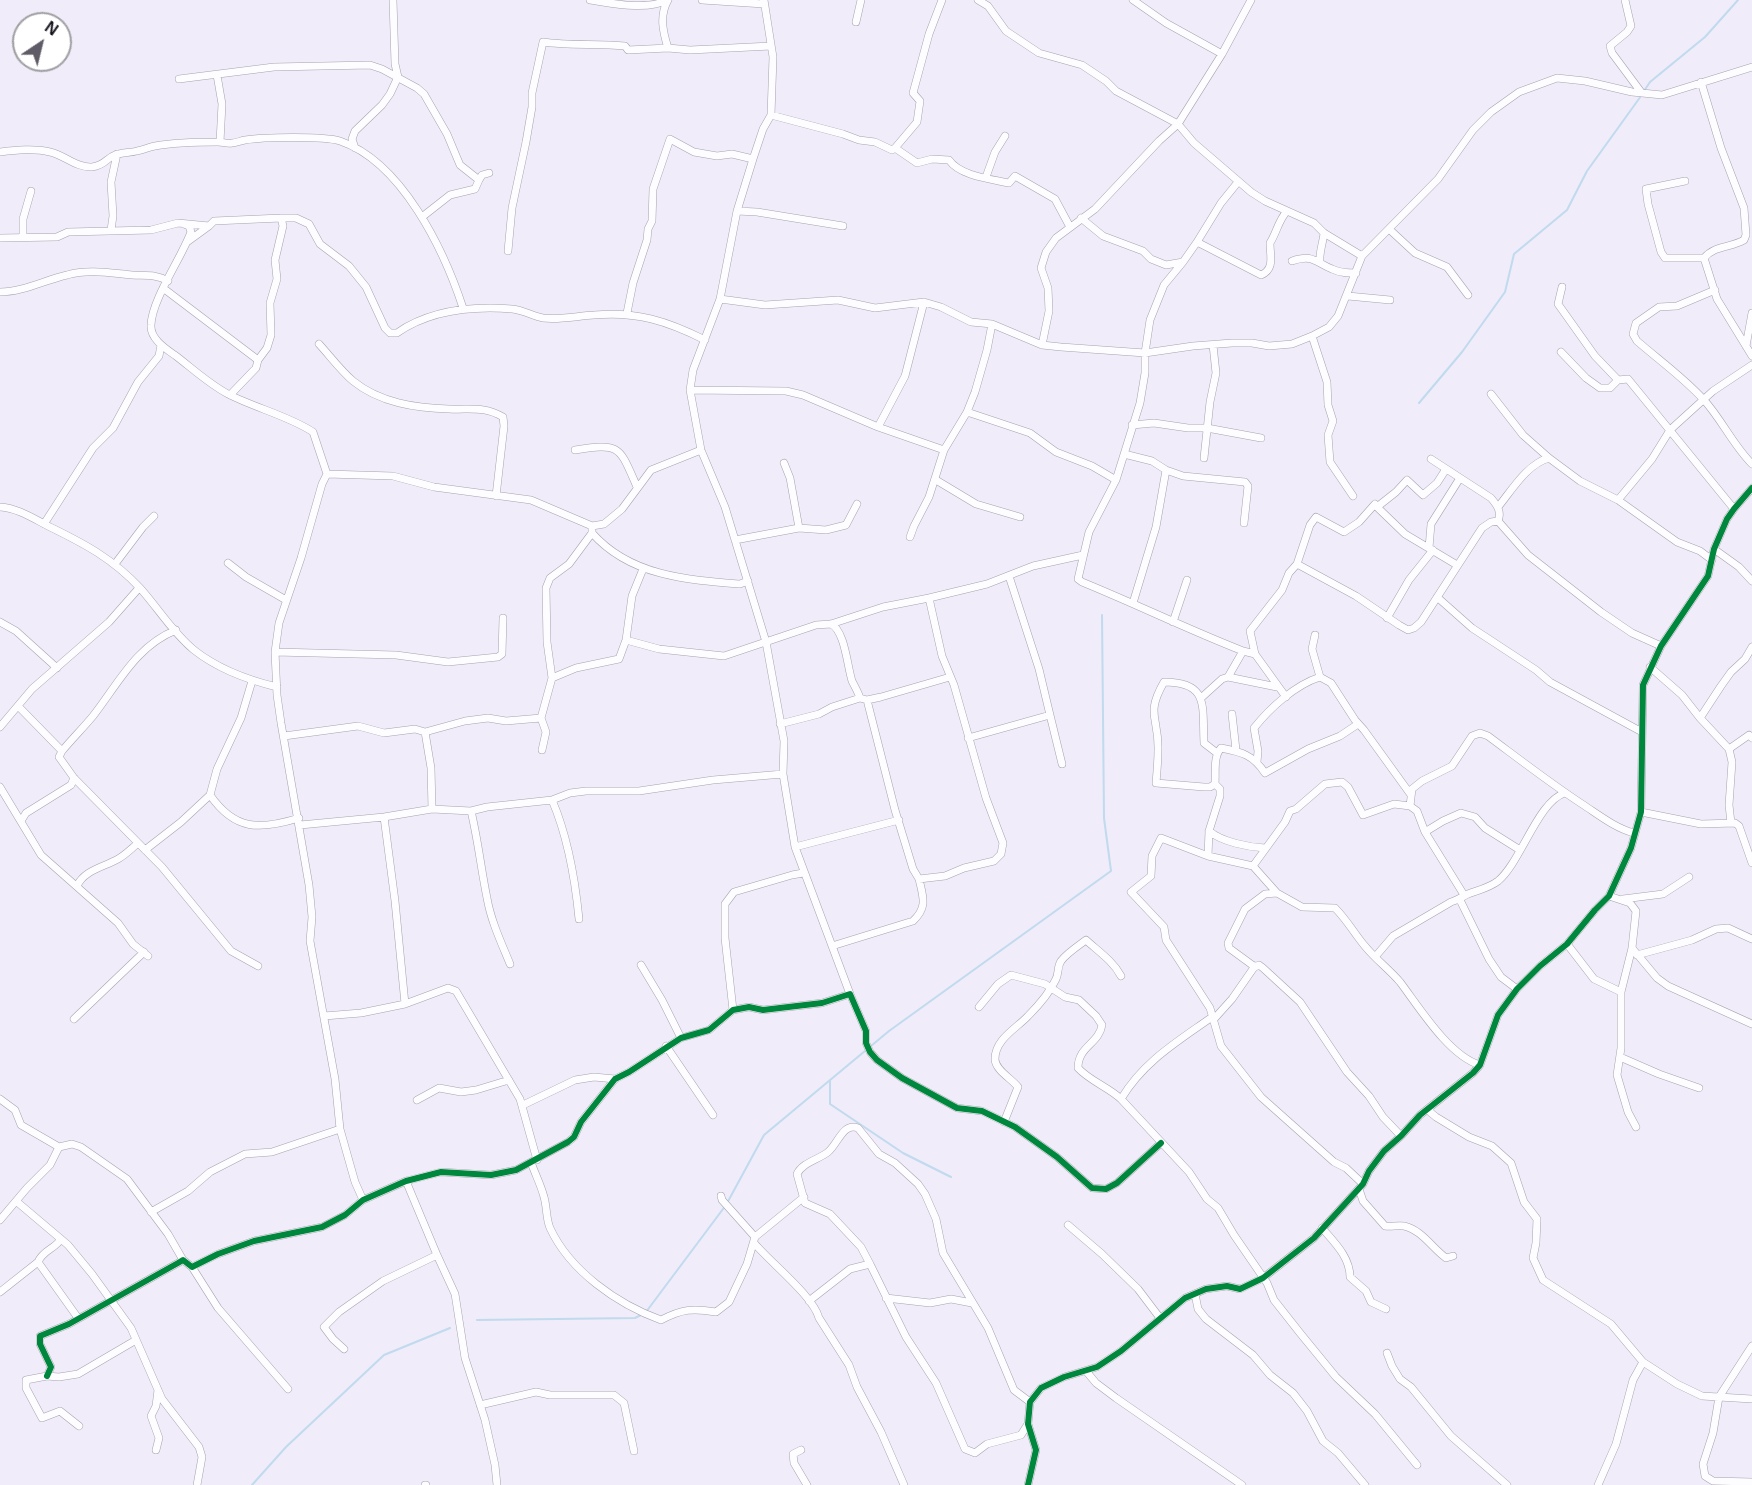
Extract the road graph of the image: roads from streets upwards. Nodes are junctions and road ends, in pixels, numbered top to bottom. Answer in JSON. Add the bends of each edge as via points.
{"nodes":[{"id":1,"x":393,"y":0,"type":"edge"},
{"id":2,"x":590,"y":0,"type":"edge"},
{"id":3,"x":667,"y":0,"type":"edge"},
{"id":4,"x":702,"y":0,"type":"edge"},
{"id":5,"x":861,"y":0,"type":"edge"},
{"id":6,"x":942,"y":0,"type":"edge"},
{"id":7,"x":978,"y":0,"type":"edge"},
{"id":8,"x":1133,"y":0,"type":"edge"},
{"id":9,"x":1251,"y":0,"type":"edge"},
{"id":10,"x":1624,"y":0,"type":"edge"},
{"id":11,"x":764,"y":2,"type":"edge"},
{"id":12,"x":856,"y":22,"type":"dead end"},
{"id":13,"x":771,"y":46,"type":"junction"},
{"id":14,"x":668,"y":48,"type":"junction"},
{"id":15,"x":1222,"y":54,"type":"junction"},
{"id":16,"x":1752,"y":67,"type":"edge"},
{"id":17,"x":217,"y":75,"type":"junction"},
{"id":18,"x":398,"y":77,"type":"junction"},
{"id":19,"x":179,"y":79,"type":"dead end"},
{"id":20,"x":1701,"y":82,"type":"junction"},
{"id":21,"x":1641,"y":92,"type":"junction"},
{"id":22,"x":771,"y":115,"type":"junction"},
{"id":23,"x":1178,"y":124,"type":"junction"},
{"id":24,"x":1005,"y":136,"type":"dead end"},
{"id":25,"x":219,"y":142,"type":"junction"},
{"id":26,"x":355,"y":148,"type":"junction"},
{"id":27,"x":895,"y":148,"type":"junction"},
{"id":28,"x":0,"y":152,"type":"edge"},
{"id":29,"x":117,"y":154,"type":"junction"},
{"id":30,"x":753,"y":159,"type":"junction"},
{"id":31,"x":489,"y":173,"type":"dead end"},
{"id":32,"x":986,"y":177,"type":"junction"},
{"id":33,"x":479,"y":180,"type":"junction"},
{"id":34,"x":1685,"y":181,"type":"dead end"},
{"id":35,"x":1238,"y":182,"type":"junction"},
{"id":36,"x":31,"y":191,"type":"dead end"},
{"id":37,"x":737,"y":211,"type":"junction"},
{"id":38,"x":1287,"y":211,"type":"junction"},
{"id":39,"x":422,"y":217,"type":"junction"},
{"id":40,"x":281,"y":218,"type":"junction"},
{"id":41,"x":1081,"y":218,"type":"junction"},
{"id":42,"x":184,"y":224,"type":"junction"},
{"id":43,"x":208,"y":226,"type":"junction"},
{"id":44,"x":843,"y":226,"type":"dead end"},
{"id":45,"x":1070,"y":227,"type":"junction"},
{"id":46,"x":1389,"y":229,"type":"junction"},
{"id":47,"x":111,"y":230,"type":"junction"},
{"id":48,"x":1324,"y":233,"type":"junction"},
{"id":49,"x":0,"y":238,"type":"edge"},
{"id":50,"x":23,"y":238,"type":"junction"},
{"id":51,"x":187,"y":242,"type":"junction"},
{"id":52,"x":1197,"y":242,"type":"junction"},
{"id":53,"x":508,"y":251,"type":"dead end"},
{"id":54,"x":1362,"y":256,"type":"junction"},
{"id":55,"x":1704,"y":258,"type":"junction"},
{"id":56,"x":1292,"y":261,"type":"dead end"},
{"id":57,"x":1183,"y":262,"type":"junction"},
{"id":58,"x":1320,"y":262,"type":"junction"},
{"id":59,"x":1356,"y":273,"type":"junction"},
{"id":60,"x":168,"y":281,"type":"junction"},
{"id":61,"x":1562,"y":287,"type":"dead end"},
{"id":62,"x":163,"y":288,"type":"junction"},
{"id":63,"x":1715,"y":290,"type":"junction"},
{"id":64,"x":0,"y":292,"type":"edge"},
{"id":65,"x":1468,"y":295,"type":"dead end"},
{"id":66,"x":1348,"y":297,"type":"junction"},
{"id":67,"x":720,"y":299,"type":"junction"},
{"id":68,"x":1390,"y":300,"type":"dead end"},
{"id":69,"x":924,"y":302,"type":"junction"},
{"id":70,"x":463,"y":308,"type":"junction"},
{"id":71,"x":627,"y":313,"type":"junction"},
{"id":72,"x":1752,"y":313,"type":"edge"},
{"id":73,"x":992,"y":324,"type":"junction"},
{"id":74,"x":1312,"y":336,"type":"junction"},
{"id":75,"x":705,"y":340,"type":"junction"},
{"id":76,"x":318,"y":344,"type":"dead end"},
{"id":77,"x":161,"y":345,"type":"junction"},
{"id":78,"x":1042,"y":345,"type":"junction"},
{"id":79,"x":1213,"y":345,"type":"junction"},
{"id":80,"x":1746,"y":346,"type":"junction"},
{"id":81,"x":1561,"y":352,"type":"dead end"},
{"id":82,"x":1145,"y":353,"type":"junction"},
{"id":83,"x":1752,"y":356,"type":"edge"},
{"id":84,"x":258,"y":360,"type":"junction"},
{"id":85,"x":1752,"y":365,"type":"edge"},
{"id":86,"x":1618,"y":380,"type":"junction"},
{"id":87,"x":690,"y":390,"type":"junction"},
{"id":88,"x":1491,"y":394,"type":"dead end"},
{"id":89,"x":230,"y":395,"type":"junction"},
{"id":90,"x":1704,"y":400,"type":"junction"},
{"id":91,"x":967,"y":412,"type":"junction"},
{"id":92,"x":1132,"y":425,"type":"junction"},
{"id":93,"x":878,"y":427,"type":"junction"},
{"id":94,"x":1207,"y":428,"type":"junction"},
{"id":95,"x":1670,"y":430,"type":"junction"},
{"id":96,"x":1261,"y":438,"type":"dead end"},
{"id":97,"x":575,"y":450,"type":"dead end"},
{"id":98,"x":701,"y":450,"type":"junction"},
{"id":99,"x":944,"y":450,"type":"junction"},
{"id":100,"x":1124,"y":454,"type":"junction"},
{"id":101,"x":1204,"y":458,"type":"dead end"},
{"id":102,"x":1549,"y":458,"type":"junction"},
{"id":103,"x":1431,"y":459,"type":"dead end"},
{"id":104,"x":784,"y":463,"type":"dead end"},
{"id":105,"x":1752,"y":464,"type":"edge"},
{"id":106,"x":1446,"y":469,"type":"junction"},
{"id":107,"x":1166,"y":470,"type":"junction"},
{"id":108,"x":327,"y":474,"type":"junction"},
{"id":109,"x":1460,"y":478,"type":"junction"},
{"id":110,"x":936,"y":480,"type":"junction"},
{"id":111,"x":1116,"y":480,"type":"junction"},
{"id":112,"x":637,"y":487,"type":"junction"},
{"id":113,"x":1752,"y":488,"type":"edge"},
{"id":114,"x":496,"y":496,"type":"junction"},
{"id":115,"x":1353,"y":496,"type":"dead end"},
{"id":116,"x":1618,"y":500,"type":"junction"},
{"id":117,"x":857,"y":504,"type":"dead end"},
{"id":118,"x":0,"y":507,"type":"edge"},
{"id":119,"x":1377,"y":507,"type":"junction"},
{"id":120,"x":1498,"y":507,"type":"junction"},
{"id":121,"x":1734,"y":509,"type":"junction"},
{"id":122,"x":154,"y":516,"type":"dead end"},
{"id":123,"x":1020,"y":517,"type":"dead end"},
{"id":124,"x":1498,"y":521,"type":"junction"},
{"id":125,"x":1244,"y":523,"type":"dead end"},
{"id":126,"x":44,"y":524,"type":"junction"},
{"id":127,"x":800,"y":528,"type":"junction"},
{"id":128,"x":592,"y":530,"type":"junction"},
{"id":129,"x":910,"y":537,"type":"dead end"},
{"id":130,"x":735,"y":540,"type":"junction"},
{"id":131,"x":1431,"y":549,"type":"junction"},
{"id":132,"x":1714,"y":549,"type":"junction"},
{"id":133,"x":1083,"y":555,"type":"junction"},
{"id":134,"x":1712,"y":560,"type":"junction"},
{"id":135,"x":228,"y":563,"type":"dead end"},
{"id":136,"x":115,"y":564,"type":"junction"},
{"id":137,"x":1297,"y":564,"type":"junction"},
{"id":138,"x":1457,"y":565,"type":"junction"},
{"id":139,"x":644,"y":569,"type":"junction"},
{"id":140,"x":1009,"y":576,"type":"junction"},
{"id":141,"x":1187,"y":580,"type":"dead end"},
{"id":142,"x":748,"y":581,"type":"junction"},
{"id":143,"x":1752,"y":581,"type":"edge"},
{"id":144,"x":139,"y":588,"type":"junction"},
{"id":145,"x":1437,"y":597,"type":"junction"},
{"id":146,"x":929,"y":598,"type":"junction"},
{"id":147,"x":286,"y":600,"type":"junction"},
{"id":148,"x":1133,"y":603,"type":"junction"},
{"id":149,"x":503,"y":618,"type":"dead end"},
{"id":150,"x":1387,"y":618,"type":"junction"},
{"id":151,"x":0,"y":622,"type":"edge"},
{"id":152,"x":1173,"y":622,"type":"junction"},
{"id":153,"x":831,"y":624,"type":"junction"},
{"id":154,"x":176,"y":630,"type":"junction"},
{"id":155,"x":1315,"y":635,"type":"dead end"},
{"id":156,"x":626,"y":640,"type":"junction"},
{"id":157,"x":766,"y":642,"type":"junction"},
{"id":158,"x":1661,"y":646,"type":"junction"},
{"id":159,"x":1752,"y":647,"type":"edge"},
{"id":160,"x":1243,"y":651,"type":"junction"},
{"id":161,"x":275,"y":652,"type":"junction"},
{"id":162,"x":1255,"y":654,"type":"junction"},
{"id":163,"x":1650,"y":667,"type":"junction"},
{"id":164,"x":57,"y":668,"type":"junction"},
{"id":165,"x":950,"y":677,"type":"junction"},
{"id":166,"x":1228,"y":677,"type":"junction"},
{"id":167,"x":1320,"y":677,"type":"junction"},
{"id":168,"x":552,"y":678,"type":"junction"},
{"id":169,"x":252,"y":681,"type":"junction"},
{"id":170,"x":277,"y":687,"type":"junction"},
{"id":171,"x":1278,"y":687,"type":"junction"},
{"id":172,"x":1286,"y":697,"type":"junction"},
{"id":173,"x":1201,"y":698,"type":"junction"},
{"id":174,"x":864,"y":699,"type":"junction"},
{"id":175,"x":18,"y":705,"type":"junction"},
{"id":176,"x":1232,"y":714,"type":"dead end"},
{"id":177,"x":1050,"y":715,"type":"junction"},
{"id":178,"x":1700,"y":717,"type":"junction"},
{"id":179,"x":541,"y":718,"type":"junction"},
{"id":180,"x":780,"y":724,"type":"junction"},
{"id":181,"x":1358,"y":724,"type":"junction"},
{"id":182,"x":0,"y":727,"type":"edge"},
{"id":183,"x":425,"y":732,"type":"junction"},
{"id":184,"x":1642,"y":732,"type":"junction"},
{"id":185,"x":284,"y":736,"type":"junction"},
{"id":186,"x":968,"y":738,"type":"junction"},
{"id":187,"x":1752,"y":738,"type":"edge"},
{"id":188,"x":1729,"y":749,"type":"junction"},
{"id":189,"x":542,"y":750,"type":"dead end"},
{"id":190,"x":1236,"y":750,"type":"junction"},
{"id":191,"x":62,"y":751,"type":"junction"},
{"id":192,"x":1217,"y":753,"type":"junction"},
{"id":193,"x":1257,"y":762,"type":"junction"},
{"id":194,"x":1062,"y":764,"type":"dead end"},
{"id":195,"x":783,"y":774,"type":"junction"},
{"id":196,"x":74,"y":778,"type":"junction"},
{"id":197,"x":1215,"y":784,"type":"junction"},
{"id":198,"x":1557,"y":786,"type":"junction"},
{"id":199,"x":0,"y":788,"type":"edge"},
{"id":200,"x":1565,"y":793,"type":"junction"},
{"id":201,"x":210,"y":795,"type":"junction"},
{"id":202,"x":1411,"y":795,"type":"junction"},
{"id":203,"x":1555,"y":798,"type":"junction"},
{"id":204,"x":552,"y":800,"type":"junction"},
{"id":205,"x":1410,"y":806,"type":"junction"},
{"id":206,"x":432,"y":809,"type":"junction"},
{"id":207,"x":471,"y":811,"type":"junction"},
{"id":208,"x":1641,"y":812,"type":"junction"},
{"id":209,"x":384,"y":817,"type":"junction"},
{"id":210,"x":898,"y":820,"type":"junction"},
{"id":211,"x":21,"y":821,"type":"junction"},
{"id":212,"x":299,"y":821,"type":"junction"},
{"id":213,"x":1731,"y":823,"type":"junction"},
{"id":214,"x":1209,"y":831,"type":"junction"},
{"id":215,"x":1425,"y":832,"type":"junction"},
{"id":216,"x":1634,"y":833,"type":"junction"},
{"id":217,"x":138,"y":844,"type":"junction"},
{"id":218,"x":795,"y":847,"type":"junction"},
{"id":219,"x":1265,"y":848,"type":"junction"},
{"id":220,"x":145,"y":850,"type":"junction"},
{"id":221,"x":1520,"y":850,"type":"junction"},
{"id":222,"x":1208,"y":856,"type":"junction"},
{"id":223,"x":1752,"y":863,"type":"edge"},
{"id":224,"x":1253,"y":866,"type":"junction"},
{"id":225,"x":803,"y":873,"type":"junction"},
{"id":226,"x":1689,"y":877,"type":"dead end"},
{"id":227,"x":919,"y":879,"type":"junction"},
{"id":228,"x":77,"y":885,"type":"junction"},
{"id":229,"x":1277,"y":893,"type":"junction"},
{"id":230,"x":1609,"y":896,"type":"junction"},
{"id":231,"x":1462,"y":898,"type":"junction"},
{"id":232,"x":1623,"y":899,"type":"junction"},
{"id":233,"x":579,"y":919,"type":"dead end"},
{"id":234,"x":1752,"y":939,"type":"edge"},
{"id":235,"x":1567,"y":944,"type":"junction"},
{"id":236,"x":832,"y":946,"type":"junction"},
{"id":237,"x":1632,"y":948,"type":"junction"},
{"id":238,"x":1637,"y":955,"type":"junction"},
{"id":239,"x":1375,"y":957,"type":"junction"},
{"id":240,"x":510,"y":964,"type":"dead end"},
{"id":241,"x":641,"y":965,"type":"dead end"},
{"id":242,"x":258,"y":966,"type":"dead end"},
{"id":243,"x":1255,"y":966,"type":"junction"},
{"id":244,"x":1121,"y":976,"type":"dead end"},
{"id":245,"x":1051,"y":987,"type":"junction"},
{"id":246,"x":1516,"y":989,"type":"junction"},
{"id":247,"x":1621,"y":992,"type":"junction"},
{"id":248,"x":850,"y":994,"type":"junction"},
{"id":249,"x":405,"y":1004,"type":"junction"},
{"id":250,"x":979,"y":1006,"type":"dead end"},
{"id":251,"x":733,"y":1010,"type":"junction"},
{"id":252,"x":324,"y":1016,"type":"junction"},
{"id":253,"x":74,"y":1018,"type":"dead end"},
{"id":254,"x":1213,"y":1018,"type":"junction"},
{"id":255,"x":1752,"y":1024,"type":"edge"},
{"id":256,"x":681,"y":1038,"type":"junction"},
{"id":257,"x":666,"y":1046,"type":"junction"},
{"id":258,"x":1620,"y":1057,"type":"junction"},
{"id":259,"x":1480,"y":1065,"type":"junction"},
{"id":260,"x":615,"y":1079,"type":"junction"},
{"id":261,"x":509,"y":1080,"type":"junction"},
{"id":262,"x":1700,"y":1088,"type":"dead end"},
{"id":263,"x":0,"y":1099,"type":"edge"},
{"id":264,"x":1121,"y":1099,"type":"junction"},
{"id":265,"x":417,"y":1100,"type":"dead end"},
{"id":266,"x":523,"y":1105,"type":"junction"},
{"id":267,"x":1430,"y":1107,"type":"junction"},
{"id":268,"x":713,"y":1115,"type":"dead end"},
{"id":269,"x":1004,"y":1122,"type":"junction"},
{"id":270,"x":1636,"y":1127,"type":"dead end"},
{"id":271,"x":340,"y":1129,"type":"junction"},
{"id":272,"x":1401,"y":1136,"type":"junction"},
{"id":273,"x":1161,"y":1143,"type":"junction"},
{"id":274,"x":59,"y":1147,"type":"junction"},
{"id":275,"x":534,"y":1161,"type":"junction"},
{"id":276,"x":406,"y":1181,"type":"junction"},
{"id":277,"x":1361,"y":1186,"type":"junction"},
{"id":278,"x":722,"y":1196,"type":"dead end"},
{"id":279,"x":804,"y":1197,"type":"junction"},
{"id":280,"x":363,"y":1200,"type":"junction"},
{"id":281,"x":16,"y":1201,"type":"junction"},
{"id":282,"x":151,"y":1212,"type":"junction"},
{"id":283,"x":0,"y":1220,"type":"edge"},
{"id":284,"x":1068,"y":1226,"type":"dead end"},
{"id":285,"x":1322,"y":1228,"type":"junction"},
{"id":286,"x":61,"y":1239,"type":"junction"},
{"id":287,"x":755,"y":1240,"type":"junction"},
{"id":288,"x":436,"y":1255,"type":"junction"},
{"id":289,"x":1453,"y":1256,"type":"dead end"},
{"id":290,"x":183,"y":1260,"type":"junction"},
{"id":291,"x":38,"y":1262,"type":"junction"},
{"id":292,"x":870,"y":1264,"type":"junction"},
{"id":293,"x":192,"y":1267,"type":"junction"},
{"id":294,"x":1263,"y":1278,"type":"junction"},
{"id":295,"x":0,"y":1292,"type":"edge"},
{"id":296,"x":1195,"y":1294,"type":"junction"},
{"id":297,"x":886,"y":1298,"type":"junction"},
{"id":298,"x":111,"y":1300,"type":"junction"},
{"id":299,"x":809,"y":1301,"type":"junction"},
{"id":300,"x":972,"y":1303,"type":"junction"},
{"id":301,"x":1386,"y":1309,"type":"dead end"},
{"id":302,"x":78,"y":1318,"type":"junction"},
{"id":303,"x":1160,"y":1318,"type":"junction"},
{"id":304,"x":136,"y":1340,"type":"junction"},
{"id":305,"x":1752,"y":1346,"type":"edge"},
{"id":306,"x":344,"y":1349,"type":"dead end"},
{"id":307,"x":1388,"y":1353,"type":"dead end"},
{"id":308,"x":1643,"y":1362,"type":"junction"},
{"id":309,"x":1086,"y":1371,"type":"junction"},
{"id":310,"x":47,"y":1376,"type":"junction"},
{"id":311,"x":288,"y":1389,"type":"dead end"},
{"id":312,"x":158,"y":1390,"type":"junction"},
{"id":313,"x":1719,"y":1397,"type":"junction"},
{"id":314,"x":1752,"y":1399,"type":"edge"},
{"id":315,"x":1030,"y":1402,"type":"junction"},
{"id":316,"x":480,"y":1405,"type":"junction"},
{"id":317,"x":1028,"y":1424,"type":"junction"},
{"id":318,"x":79,"y":1426,"type":"dead end"},
{"id":319,"x":156,"y":1450,"type":"dead end"},
{"id":320,"x":801,"y":1450,"type":"dead end"},
{"id":321,"x":634,"y":1451,"type":"dead end"},
{"id":322,"x":1417,"y":1465,"type":"dead end"},
{"id":323,"x":1752,"y":1482,"type":"edge"},
{"id":324,"x":199,"y":1484,"type":"edge"},
{"id":325,"x":497,"y":1485,"type":"edge"},
{"id":326,"x":807,"y":1485,"type":"edge"},
{"id":327,"x":904,"y":1485,"type":"edge"},
{"id":328,"x":1028,"y":1485,"type":"edge"},
{"id":329,"x":1242,"y":1485,"type":"edge"},
{"id":330,"x":1365,"y":1485,"type":"edge"},
{"id":331,"x":1507,"y":1485,"type":"edge"},
{"id":332,"x":1598,"y":1485,"type":"edge"}],
"edges":[{"from":1,"to":18,"type":"street"},
{"from":2,"to":3,"type":"street","via":[[658,5]]},
{"from":3,"to":14,"type":"street","via":[[662,22]]},
{"from":4,"to":11,"type":"street"},
{"from":5,"to":12,"type":"street"},
{"from":6,"to":27,"type":"street","via":[[913,93],[920,101],[917,122]]},
{"from":7,"to":23,"type":"street","via":[[988,6],[1006,32],[1040,53],[1082,65],[1116,91]]},
{"from":8,"to":15,"type":"street"},
{"from":9,"to":15,"type":"street"},
{"from":10,"to":21,"type":"street","via":[[1631,26],[1610,46]]},
{"from":11,"to":13,"type":"street"},
{"from":13,"to":14,"type":"street"},
{"from":13,"to":22,"type":"street"},
{"from":14,"to":53,"type":"street","via":[[628,50],[613,44],[543,42],[512,208]]},
{"from":15,"to":23,"type":"street"},
{"from":16,"to":20,"type":"street"},
{"from":17,"to":18,"type":"street","via":[[274,67],[358,64]]},
{"from":17,"to":19,"type":"street"},
{"from":17,"to":25,"type":"street","via":[[222,104]]},
{"from":18,"to":26,"type":"street","via":[[382,105],[355,131]]},
{"from":18,"to":33,"type":"street","via":[[424,94],[460,165]]},
{"from":20,"to":21,"type":"street","via":[[1662,95]]},
{"from":20,"to":55,"type":"street","via":[[1720,148],[1744,208],[1746,229],[1744,240],[1709,252]]},
{"from":21,"to":46,"type":"street","via":[[1557,78],[1519,92],[1473,130],[1438,179]]},
{"from":22,"to":27,"type":"street"},
{"from":22,"to":30,"type":"street"},
{"from":23,"to":35,"type":"street"},
{"from":23,"to":41,"type":"street"},
{"from":24,"to":32,"type":"street"},
{"from":25,"to":26,"type":"street","via":[[316,138]]},
{"from":25,"to":29,"type":"street","via":[[157,146]]},
{"from":26,"to":39,"type":"street","via":[[392,175]]},
{"from":27,"to":32,"type":"street","via":[[917,163],[948,160],[953,166]]},
{"from":28,"to":29,"type":"street","via":[[47,151],[91,167],[106,163]]},
{"from":29,"to":47,"type":"street","via":[[111,182]]},
{"from":30,"to":37,"type":"street"},
{"from":30,"to":71,"type":"street","via":[[694,152],[670,139],[653,189],[652,221]]},
{"from":31,"to":33,"type":"street"},
{"from":32,"to":45,"type":"street","via":[[1009,183],[1015,176],[1055,199]]},
{"from":33,"to":39,"type":"street","via":[[475,189],[450,195]]},
{"from":34,"to":55,"type":"street","via":[[1646,189],[1648,204],[1665,258]]},
{"from":35,"to":38,"type":"street"},
{"from":35,"to":52,"type":"street"},
{"from":36,"to":50,"type":"street","via":[[23,219]]},
{"from":37,"to":44,"type":"street"},
{"from":37,"to":67,"type":"street"},
{"from":38,"to":48,"type":"street","via":[[1314,223]]},
{"from":38,"to":52,"type":"street","via":[[1270,243],[1270,268],[1265,274],[1248,270]]},
{"from":39,"to":70,"type":"street"},
{"from":40,"to":43,"type":"street","via":[[214,221]]},
{"from":40,"to":70,"type":"street","via":[[296,218],[309,224],[320,244],[350,266],[390,333]]},
{"from":40,"to":84,"type":"street","via":[[283,226],[275,260],[277,279],[270,303],[271,335]]},
{"from":41,"to":45,"type":"street"},
{"from":41,"to":57,"type":"street","via":[[1104,236],[1143,251],[1151,259],[1166,265]]},
{"from":42,"to":43,"type":"street"},
{"from":42,"to":47,"type":"street","via":[[151,230]]},
{"from":42,"to":51,"type":"street","via":[[191,232]]},
{"from":43,"to":51,"type":"street"},
{"from":45,"to":78,"type":"street","via":[[1046,252],[1041,268],[1048,288],[1049,311]]},
{"from":46,"to":54,"type":"street"},
{"from":46,"to":65,"type":"street","via":[[1414,253],[1448,267]]},
{"from":47,"to":50,"type":"street"},
{"from":48,"to":54,"type":"street"},
{"from":48,"to":58,"type":"street"},
{"from":49,"to":50,"type":"street"},
{"from":51,"to":60,"type":"street"},
{"from":52,"to":57,"type":"street"},
{"from":54,"to":59,"type":"street"},
{"from":55,"to":63,"type":"street"},
{"from":56,"to":58,"type":"street","via":[[1312,258]]},
{"from":57,"to":82,"type":"street","via":[[1164,285],[1150,320]]},
{"from":58,"to":59,"type":"street","via":[[1341,272]]},
{"from":59,"to":66,"type":"street"},
{"from":60,"to":62,"type":"street"},
{"from":60,"to":64,"type":"street","via":[[150,275],[89,272]]},
{"from":61,"to":86,"type":"street","via":[[1558,304],[1595,356]]},
{"from":62,"to":77,"type":"street","via":[[150,326]]},
{"from":62,"to":84,"type":"street"},
{"from":63,"to":80,"type":"street"},
{"from":63,"to":90,"type":"street","via":[[1677,306],[1659,307],[1636,323],[1633,334]]},
{"from":66,"to":68,"type":"street"},
{"from":66,"to":74,"type":"street","via":[[1329,327]]},
{"from":67,"to":69,"type":"street","via":[[765,306],[838,300],[875,308]]},
{"from":67,"to":75,"type":"street"},
{"from":69,"to":73,"type":"street","via":[[970,322]]},
{"from":69,"to":93,"type":"street","via":[[905,376]]},
{"from":70,"to":71,"type":"street","via":[[514,310],[544,318]]},
{"from":71,"to":75,"type":"street","via":[[657,319]]},
{"from":72,"to":80,"type":"street"},
{"from":73,"to":78,"type":"street"},
{"from":73,"to":91,"type":"street"},
{"from":74,"to":79,"type":"street","via":[[1292,344]]},
{"from":74,"to":115,"type":"street","via":[[1327,382],[1333,421],[1328,435],[1330,462]]},
{"from":75,"to":87,"type":"street"},
{"from":76,"to":114,"type":"street","via":[[353,381],[378,395],[418,408],[488,409],[503,417]]},
{"from":77,"to":89,"type":"street"},
{"from":77,"to":126,"type":"street","via":[[159,356],[138,381],[113,428],[93,448]]},
{"from":78,"to":82,"type":"street"},
{"from":79,"to":82,"type":"street"},
{"from":79,"to":94,"type":"street","via":[[1216,373]]},
{"from":80,"to":83,"type":"street"},
{"from":81,"to":86,"type":"street","via":[[1600,388],[1610,388]]},
{"from":82,"to":92,"type":"street","via":[[1140,403]]},
{"from":84,"to":89,"type":"street","via":[[256,368]]},
{"from":85,"to":90,"type":"street"},
{"from":86,"to":95,"type":"street","via":[[1628,379]]},
{"from":87,"to":93,"type":"street","via":[[786,391]]},
{"from":87,"to":98,"type":"street"},
{"from":88,"to":102,"type":"street","via":[[1523,435]]},
{"from":89,"to":108,"type":"street","via":[[313,432]]},
{"from":90,"to":95,"type":"street"},
{"from":90,"to":105,"type":"street"},
{"from":91,"to":99,"type":"street"},
{"from":91,"to":111,"type":"street","via":[[1030,433],[1056,452]]},
{"from":92,"to":94,"type":"street"},
{"from":92,"to":100,"type":"street"},
{"from":93,"to":99,"type":"street"},
{"from":94,"to":96,"type":"street"},
{"from":94,"to":101,"type":"street"},
{"from":95,"to":116,"type":"street"},
{"from":95,"to":121,"type":"street"},
{"from":97,"to":112,"type":"street","via":[[604,446],[614,449],[623,456]]},
{"from":98,"to":112,"type":"street","via":[[651,470]]},
{"from":98,"to":130,"type":"street"},
{"from":99,"to":110,"type":"street"},
{"from":100,"to":107,"type":"street","via":[[1152,461]]},
{"from":100,"to":111,"type":"street"},
{"from":102,"to":116,"type":"street","via":[[1580,481]]},
{"from":102,"to":120,"type":"street","via":[[1532,466]]},
{"from":103,"to":106,"type":"street"},
{"from":104,"to":127,"type":"street"},
{"from":106,"to":109,"type":"street"},
{"from":106,"to":119,"type":"street","via":[[1423,495],[1407,480]]},
{"from":107,"to":125,"type":"street","via":[[1183,476],[1245,482],[1248,486]]},
{"from":107,"to":148,"type":"street","via":[[1156,527]]},
{"from":108,"to":114,"type":"street","via":[[393,476]]},
{"from":108,"to":147,"type":"street"},
{"from":109,"to":120,"type":"street"},
{"from":109,"to":131,"type":"street","via":[[1431,524]]},
{"from":110,"to":123,"type":"street","via":[[976,504]]},
{"from":110,"to":129,"type":"street"},
{"from":111,"to":133,"type":"street","via":[[1089,532]]},
{"from":112,"to":128,"type":"street","via":[[622,509]]},
{"from":113,"to":121,"type":"street"},
{"from":114,"to":128,"type":"street","via":[[531,500]]},
{"from":116,"to":134,"type":"street","via":[[1677,542]]},
{"from":117,"to":127,"type":"street","via":[[846,525],[826,530]]},
{"from":118,"to":126,"type":"street"},
{"from":119,"to":131,"type":"street","via":[[1405,534]]},
{"from":119,"to":137,"type":"street","via":[[1375,504],[1344,532],[1316,517]]},
{"from":120,"to":124,"type":"street"},
{"from":121,"to":132,"type":"street"},
{"from":122,"to":136,"type":"street"},
{"from":124,"to":138,"type":"street","via":[[1482,528]]},
{"from":124,"to":158,"type":"street","via":[[1528,555],[1601,612]]},
{"from":126,"to":136,"type":"street","via":[[92,547]]},
{"from":127,"to":130,"type":"street"},
{"from":128,"to":139,"type":"street","via":[[601,544]]},
{"from":128,"to":168,"type":"street","via":[[569,564],[550,578],[546,588]]},
{"from":130,"to":142,"type":"street"},
{"from":131,"to":138,"type":"street"},
{"from":131,"to":150,"type":"street"},
{"from":132,"to":134,"type":"street"},
{"from":132,"to":143,"type":"street"},
{"from":133,"to":140,"type":"street","via":[[1033,566]]},
{"from":133,"to":148,"type":"street","via":[[1078,579]]},
{"from":134,"to":158,"type":"street","via":[[1708,576]]},
{"from":135,"to":147,"type":"street"},
{"from":136,"to":144,"type":"street"},
{"from":137,"to":150,"type":"street"},
{"from":137,"to":162,"type":"street","via":[[1250,631]]},
{"from":138,"to":145,"type":"street"},
{"from":139,"to":142,"type":"street","via":[[683,579],[740,584]]},
{"from":139,"to":156,"type":"street","via":[[632,596]]},
{"from":140,"to":146,"type":"street"},
{"from":140,"to":177,"type":"street"},
{"from":141,"to":152,"type":"street"},
{"from":142,"to":157,"type":"street"},
{"from":144,"to":154,"type":"street"},
{"from":144,"to":164,"type":"street","via":[[109,622]]},
{"from":145,"to":150,"type":"street","via":[[1414,628],[1408,630]]},
{"from":145,"to":184,"type":"street","via":[[1472,628],[1550,682]]},
{"from":146,"to":153,"type":"street","via":[[883,607]]},
{"from":146,"to":165,"type":"street"},
{"from":147,"to":161,"type":"street"},
{"from":148,"to":152,"type":"street"},
{"from":149,"to":161,"type":"street","via":[[502,654],[498,657],[448,662],[396,655]]},
{"from":151,"to":164,"type":"street","via":[[16,631]]},
{"from":152,"to":160,"type":"street"},
{"from":153,"to":157,"type":"street","via":[[816,625]]},
{"from":153,"to":174,"type":"street","via":[[840,634],[852,680]]},
{"from":154,"to":169,"type":"street","via":[[195,650]]},
{"from":154,"to":191,"type":"street","via":[[145,649]]},
{"from":155,"to":167,"type":"street","via":[[1312,648]]},
{"from":156,"to":157,"type":"street","via":[[659,649],[724,656]]},
{"from":156,"to":168,"type":"street","via":[[619,659],[576,668]]},
{"from":157,"to":180,"type":"street"},
{"from":158,"to":163,"type":"street"},
{"from":159,"to":178,"type":"street"},
{"from":160,"to":162,"type":"street"},
{"from":160,"to":166,"type":"street"},
{"from":161,"to":170,"type":"street"},
{"from":162,"to":171,"type":"street"},
{"from":163,"to":178,"type":"street"},
{"from":163,"to":184,"type":"street","via":[[1643,685]]},
{"from":164,"to":175,"type":"street"},
{"from":165,"to":174,"type":"street","via":[[908,691]]},
{"from":165,"to":186,"type":"street"},
{"from":166,"to":171,"type":"street"},
{"from":166,"to":173,"type":"street"},
{"from":167,"to":172,"type":"street"},
{"from":167,"to":181,"type":"street","via":[[1331,683]]},
{"from":168,"to":179,"type":"street"},
{"from":169,"to":170,"type":"street"},
{"from":169,"to":201,"type":"street"},
{"from":170,"to":185,"type":"street"},
{"from":171,"to":172,"type":"street"},
{"from":172,"to":193,"type":"street","via":[[1254,728]]},
{"from":173,"to":192,"type":"street","via":[[1204,743]]},
{"from":173,"to":197,"type":"street","via":[[1194,688],[1172,682],[1164,682],[1156,696],[1152,712],[1158,749],[1156,783],[1204,787]]},
{"from":174,"to":180,"type":"street"},
{"from":174,"to":210,"type":"street"},
{"from":175,"to":182,"type":"street"},
{"from":175,"to":191,"type":"street"},
{"from":176,"to":190,"type":"street"},
{"from":177,"to":186,"type":"street"},
{"from":177,"to":194,"type":"street"},
{"from":178,"to":188,"type":"street"},
{"from":179,"to":183,"type":"street","via":[[488,718]]},
{"from":179,"to":189,"type":"street","via":[[546,732]]},
{"from":180,"to":195,"type":"street"},
{"from":181,"to":193,"type":"street","via":[[1265,773]]},
{"from":181,"to":202,"type":"street"},
{"from":183,"to":185,"type":"street","via":[[416,729],[384,733],[358,726]]},
{"from":183,"to":206,"type":"street"},
{"from":184,"to":208,"type":"street"},
{"from":185,"to":212,"type":"street"},
{"from":186,"to":227,"type":"street","via":[[1004,843],[994,861],[945,876]]},
{"from":187,"to":188,"type":"street","via":[[1749,735]]},
{"from":188,"to":213,"type":"street"},
{"from":190,"to":192,"type":"street","via":[[1221,748]]},
{"from":190,"to":193,"type":"street"},
{"from":191,"to":196,"type":"street","via":[[62,764]]},
{"from":192,"to":197,"type":"street"},
{"from":195,"to":204,"type":"street","via":[[639,791],[586,791]]},
{"from":195,"to":218,"type":"street"},
{"from":196,"to":211,"type":"street","via":[[71,785],[26,813]]},
{"from":196,"to":217,"type":"street"},
{"from":197,"to":214,"type":"street","via":[[1220,795]]},
{"from":198,"to":200,"type":"street"},
{"from":198,"to":202,"type":"street","via":[[1480,733],[1472,736],[1452,766],[1422,781]]},
{"from":198,"to":203,"type":"street"},
{"from":199,"to":211,"type":"street"},
{"from":200,"to":203,"type":"street"},
{"from":200,"to":216,"type":"street","via":[[1622,830]]},
{"from":201,"to":212,"type":"street","via":[[234,820],[251,826]]},
{"from":201,"to":220,"type":"street"},
{"from":202,"to":205,"type":"street"},
{"from":203,"to":221,"type":"street"},
{"from":204,"to":207,"type":"street"},
{"from":204,"to":233,"type":"street","via":[[567,845]]},
{"from":205,"to":215,"type":"street","via":[[1417,811]]},
{"from":205,"to":219,"type":"street","via":[[1394,804],[1363,815],[1342,782],[1325,784],[1290,811]]},
{"from":206,"to":207,"type":"street"},
{"from":206,"to":209,"type":"street"},
{"from":207,"to":240,"type":"street","via":[[487,898]]},
{"from":208,"to":213,"type":"street","via":[[1701,824]]},
{"from":208,"to":216,"type":"street"},
{"from":209,"to":212,"type":"street"},
{"from":209,"to":249,"type":"street"},
{"from":210,"to":218,"type":"street"},
{"from":210,"to":227,"type":"street"},
{"from":211,"to":228,"type":"street","via":[[41,855]]},
{"from":212,"to":252,"type":"street","via":[[311,906],[310,941]]},
{"from":213,"to":223,"type":"street","via":[[1739,826]]},
{"from":214,"to":219,"type":"street","via":[[1219,839]]},
{"from":214,"to":222,"type":"street"},
{"from":215,"to":221,"type":"street","via":[[1461,813],[1475,817]]},
{"from":215,"to":231,"type":"street"},
{"from":216,"to":230,"type":"street"},
{"from":217,"to":220,"type":"street"},
{"from":217,"to":228,"type":"street","via":[[86,874]]},
{"from":218,"to":225,"type":"street"},
{"from":219,"to":224,"type":"street"},
{"from":220,"to":242,"type":"street","via":[[231,951]]},
{"from":221,"to":231,"type":"street","via":[[1499,880]]},
{"from":222,"to":224,"type":"street"},
{"from":222,"to":254,"type":"street","via":[[1161,838],[1152,856],[1151,876],[1131,892],[1164,927],[1166,940]]},
{"from":224,"to":229,"type":"street"},
{"from":225,"to":236,"type":"street"},
{"from":225,"to":251,"type":"street","via":[[734,892],[725,904]]},
{"from":226,"to":232,"type":"street","via":[[1663,894]]},
{"from":227,"to":236,"type":"street","via":[[924,903],[921,914],[913,921]]},
{"from":228,"to":253,"type":"street","via":[[146,954]]},
{"from":229,"to":239,"type":"street","via":[[1302,907],[1335,908]]},
{"from":229,"to":243,"type":"street","via":[[1265,894],[1245,909],[1228,944]]},
{"from":230,"to":232,"type":"street"},
{"from":230,"to":235,"type":"street"},
{"from":231,"to":239,"type":"street","via":[[1393,936]]},
{"from":231,"to":246,"type":"street","via":[[1489,959],[1501,977]]},
{"from":232,"to":237,"type":"street","via":[[1636,911]]},
{"from":234,"to":238,"type":"street","via":[[1728,928],[1716,929]]},
{"from":235,"to":246,"type":"street"},
{"from":235,"to":247,"type":"street","via":[[1594,978]]},
{"from":236,"to":248,"type":"street"},
{"from":237,"to":238,"type":"street"},
{"from":237,"to":247,"type":"street"},
{"from":238,"to":255,"type":"street","via":[[1668,986]]},
{"from":239,"to":259,"type":"street","via":[[1465,1059]]},
{"from":241,"to":256,"type":"street"},
{"from":243,"to":254,"type":"street"},
{"from":243,"to":272,"type":"street","via":[[1263,968],[1300,1002],[1347,1072]]},
{"from":244,"to":245,"type":"street","via":[[1114,963],[1086,940],[1063,958]]},
{"from":245,"to":250,"type":"street","via":[[1011,975]]},
{"from":245,"to":264,"type":"street","via":[[1065,997],[1080,1000],[1102,1025],[1081,1053],[1078,1068]]},
{"from":245,"to":269,"type":"street","via":[[998,1047],[997,1067],[1018,1087]]},
{"from":246,"to":259,"type":"street","via":[[1498,1015]]},
{"from":247,"to":258,"type":"street"},
{"from":248,"to":251,"type":"street","via":[[822,1003]]},
{"from":248,"to":269,"type":"street","via":[[866,1031],[866,1043],[877,1060],[957,1108],[982,1111]]},
{"from":249,"to":252,"type":"street"},
{"from":249,"to":261,"type":"street","via":[[448,988],[456,991]]},
{"from":251,"to":256,"type":"street","via":[[709,1030]]},
{"from":252,"to":271,"type":"street"},
{"from":254,"to":264,"type":"street","via":[[1162,1052],[1133,1079]]},
{"from":254,"to":277,"type":"street","via":[[1221,1046],[1261,1097],[1334,1162],[1346,1168]]},
{"from":256,"to":257,"type":"street"},
{"from":257,"to":260,"type":"street"},
{"from":257,"to":268,"type":"street"},
{"from":258,"to":262,"type":"street"},
{"from":258,"to":270,"type":"street","via":[[1617,1075]]},
{"from":259,"to":267,"type":"street"},
{"from":260,"to":266,"type":"street","via":[[575,1080]]},
{"from":260,"to":275,"type":"street","via":[[574,1137]]},
{"from":261,"to":265,"type":"street","via":[[461,1092],[439,1088]]},
{"from":261,"to":266,"type":"street"},
{"from":263,"to":274,"type":"street","via":[[15,1110],[21,1125]]},
{"from":264,"to":273,"type":"street"},
{"from":266,"to":275,"type":"street"},
{"from":267,"to":272,"type":"street"},
{"from":267,"to":308,"type":"street","via":[[1436,1117],[1492,1146],[1511,1163],[1524,1202],[1537,1218],[1533,1258],[1543,1280],[1611,1324]]},
{"from":269,"to":273,"type":"street","via":[[1057,1157],[1092,1188],[1106,1189],[1117,1183]]},
{"from":271,"to":280,"type":"street"},
{"from":271,"to":282,"type":"street","via":[[272,1152],[245,1154],[210,1172],[188,1191]]},
{"from":272,"to":277,"type":"street","via":[[1384,1151]]},
{"from":273,"to":294,"type":"street","via":[[1218,1208]]},
{"from":274,"to":281,"type":"street","via":[[50,1165]]},
{"from":274,"to":282,"type":"street","via":[[81,1147],[108,1165],[127,1179]]},
{"from":275,"to":276,"type":"street","via":[[491,1175],[441,1172]]},
{"from":275,"to":287,"type":"street","via":[[549,1227],[569,1260],[604,1289],[644,1314],[661,1320],[695,1308],[716,1312],[729,1302]]},
{"from":276,"to":280,"type":"street"},
{"from":276,"to":288,"type":"street"},
{"from":277,"to":285,"type":"street"},
{"from":277,"to":289,"type":"street","via":[[1363,1201],[1385,1226],[1410,1229],[1446,1258]]},
{"from":278,"to":287,"type":"street"},
{"from":279,"to":287,"type":"street"},
{"from":279,"to":292,"type":"street","via":[[806,1203],[830,1214],[861,1247]]},
{"from":279,"to":300,"type":"street","via":[[797,1174],[800,1168],[828,1152],[844,1130],[858,1128],[879,1154],[895,1163],[925,1194],[936,1219],[943,1253]]},
{"from":280,"to":293,"type":"street","via":[[322,1227],[254,1241]]},
{"from":281,"to":283,"type":"street"},
{"from":281,"to":286,"type":"street"},
{"from":282,"to":290,"type":"street"},
{"from":284,"to":303,"type":"street","via":[[1138,1288]]},
{"from":285,"to":294,"type":"street"},
{"from":285,"to":301,"type":"street","via":[[1340,1249],[1350,1268],[1350,1277],[1371,1302]]},
{"from":286,"to":291,"type":"street"},
{"from":286,"to":298,"type":"street"},
{"from":287,"to":299,"type":"street","via":[[768,1260]]},
{"from":288,"to":306,"type":"street","via":[[383,1281],[324,1327]]},
{"from":288,"to":316,"type":"street","via":[[455,1294],[465,1359]]},
{"from":290,"to":293,"type":"street"},
{"from":290,"to":298,"type":"street"},
{"from":291,"to":295,"type":"street"},
{"from":291,"to":302,"type":"street"},
{"from":292,"to":297,"type":"street"},
{"from":292,"to":299,"type":"street","via":[[850,1269]]},
{"from":293,"to":311,"type":"street","via":[[218,1308]]},
{"from":294,"to":296,"type":"street","via":[[1240,1289],[1227,1286]]},
{"from":294,"to":322,"type":"street","via":[[1283,1313],[1320,1358],[1375,1414]]},
{"from":296,"to":303,"type":"street"},
{"from":296,"to":330,"type":"street","via":[[1198,1309],[1206,1319],[1253,1354],[1270,1375],[1293,1393],[1323,1441]]},
{"from":297,"to":300,"type":"street"},
{"from":297,"to":317,"type":"street","via":[[936,1383],[965,1449],[975,1453],[987,1444],[1021,1435]]},
{"from":298,"to":302,"type":"street"},
{"from":298,"to":304,"type":"street"},
{"from":299,"to":327,"type":"street","via":[[849,1365],[856,1388]]},
{"from":300,"to":315,"type":"street","via":[[988,1328],[1014,1390]]},
{"from":302,"to":310,"type":"street","via":[[40,1336],[51,1367]]},
{"from":303,"to":309,"type":"street","via":[[1121,1351]]},
{"from":304,"to":310,"type":"street","via":[[78,1374]]},
{"from":304,"to":312,"type":"street"},
{"from":305,"to":313,"type":"street"},
{"from":307,"to":331,"type":"street","via":[[1400,1379],[1450,1436]]},
{"from":308,"to":313,"type":"street","via":[[1688,1390]]},
{"from":308,"to":332,"type":"street","via":[[1633,1380],[1616,1444]]},
{"from":309,"to":315,"type":"street","via":[[1041,1388]]},
{"from":309,"to":329,"type":"street","via":[[1116,1398]]},
{"from":310,"to":318,"type":"street","via":[[25,1383],[38,1412],[42,1418],[60,1411]]},
{"from":312,"to":319,"type":"street","via":[[151,1416],[159,1438]]},
{"from":312,"to":324,"type":"street","via":[[199,1447]]},
{"from":313,"to":314,"type":"street"},
{"from":313,"to":323,"type":"street","via":[[1703,1464],[1705,1476],[1713,1481]]},
{"from":315,"to":317,"type":"street"},
{"from":316,"to":321,"type":"street","via":[[536,1392],[614,1395],[624,1403]]},
{"from":316,"to":325,"type":"street"},
{"from":317,"to":328,"type":"street","via":[[1036,1450]]},
{"from":320,"to":326,"type":"street","via":[[793,1454],[794,1463]]}]}
